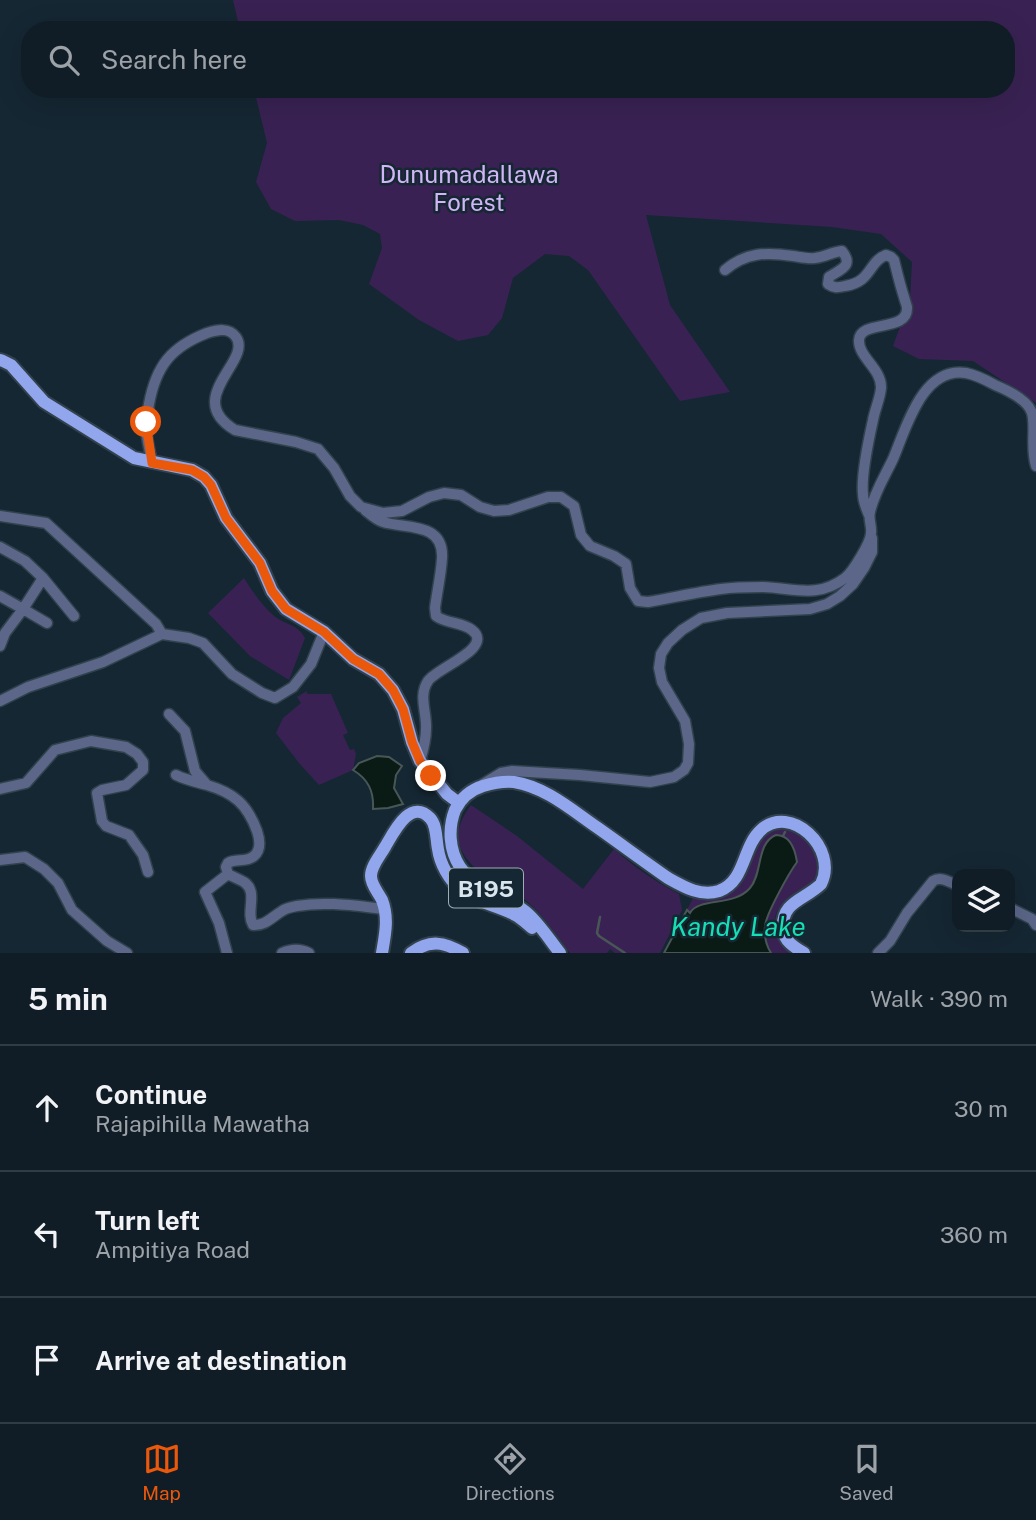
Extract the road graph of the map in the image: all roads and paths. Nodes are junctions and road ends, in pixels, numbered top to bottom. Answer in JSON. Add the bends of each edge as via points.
{"nodes":[{"id":1,"x":725,"y":270,"type":"dead end"},
{"id":2,"x":0,"y":360,"type":"edge"},
{"id":3,"x":152,"y":463,"type":"junction"},
{"id":4,"x":1036,"y":466,"type":"edge"},
{"id":5,"x":361,"y":507,"type":"junction"},
{"id":6,"x":869,"y":515,"type":"junction"},
{"id":7,"x":0,"y":516,"type":"edge"},
{"id":8,"x":872,"y":536,"type":"junction"},
{"id":9,"x":0,"y":547,"type":"edge"},
{"id":10,"x":43,"y":578,"type":"junction"},
{"id":11,"x":0,"y":596,"type":"edge"},
{"id":12,"x":23,"y":609,"type":"junction"},
{"id":13,"x":74,"y":615,"type":"dead end"},
{"id":14,"x":47,"y":623,"type":"dead end"},
{"id":15,"x":3,"y":631,"type":"edge"},
{"id":16,"x":324,"y":632,"type":"junction"},
{"id":17,"x":162,"y":634,"type":"junction"},
{"id":18,"x":0,"y":646,"type":"edge"},
{"id":19,"x":0,"y":701,"type":"edge"},
{"id":20,"x":169,"y":714,"type":"dead end"},
{"id":21,"x":420,"y":761,"type":"junction"},
{"id":22,"x":176,"y":775,"type":"dead end"},
{"id":23,"x":208,"y":785,"type":"junction"},
{"id":24,"x":480,"y":787,"type":"junction"},
{"id":25,"x":0,"y":789,"type":"edge"},
{"id":26,"x":459,"y":803,"type":"junction"},
{"id":27,"x":0,"y":860,"type":"edge"},
{"id":28,"x":148,"y":872,"type":"dead end"},
{"id":29,"x":228,"y":874,"type":"junction"},
{"id":30,"x":952,"y":883,"type":"edge"},
{"id":31,"x":385,"y":909,"type":"junction"},
{"id":32,"x":1015,"y":910,"type":"edge"},
{"id":33,"x":1036,"y":925,"type":"edge"},
{"id":34,"x":547,"y":936,"type":"junction"},
{"id":35,"x":127,"y":953,"type":"edge"},
{"id":36,"x":227,"y":953,"type":"edge"},
{"id":37,"x":282,"y":953,"type":"edge"},
{"id":38,"x":309,"y":953,"type":"edge"},
{"id":39,"x":382,"y":953,"type":"edge"},
{"id":40,"x":411,"y":953,"type":"edge"},
{"id":41,"x":463,"y":953,"type":"edge"},
{"id":42,"x":560,"y":953,"type":"edge"},
{"id":43,"x":804,"y":953,"type":"edge"},
{"id":44,"x":878,"y":953,"type":"edge"}],
"edges":[{"from":1,"to":6,"type":"street","via":[[750,256],[820,258],[842,251],[847,262],[828,280],[838,287],[864,279],[881,256],[894,260],[906,314],[901,321],[865,330],[859,343],[881,383],[863,483]]},
{"from":2,"to":3,"type":"main road","via":[[44,402],[134,458]]},
{"from":3,"to":5,"type":"street","via":[[146,422],[158,372],[166,358],[189,341],[225,330],[240,346],[217,393],[220,420],[235,430],[318,449]]},
{"from":3,"to":16,"type":"main road","via":[[192,470],[204,477],[226,518],[260,563],[272,591],[286,609]]},
{"from":4,"to":6,"type":"street","via":[[1033,419],[1025,403],[975,376],[951,373],[921,395]]},
{"from":5,"to":8,"type":"street","via":[[383,513],[402,511],[444,492],[494,511],[561,497],[573,506],[581,535],[590,545],[626,564],[630,588],[639,601],[648,603],[722,589],[764,587],[798,592],[833,586],[854,569]]},
{"from":5,"to":21,"type":"street","via":[[379,521],[432,534],[442,556],[436,616],[472,630],[476,636],[471,652],[428,681],[423,695],[426,726]]},
{"from":6,"to":8,"type":"street"},
{"from":7,"to":17,"type":"street","via":[[46,523]]},
{"from":8,"to":24,"type":"street","via":[[872,552],[864,568],[840,597],[827,604],[701,618],[668,643],[659,668],[685,721],[689,744],[688,763],[674,777],[650,782],[512,771]]},
{"from":9,"to":10,"type":"street"},
{"from":10,"to":12,"type":"street"},
{"from":10,"to":13,"type":"street"},
{"from":11,"to":12,"type":"street"},
{"from":12,"to":14,"type":"street"},
{"from":12,"to":15,"type":"street"},
{"from":15,"to":18,"type":"street"},
{"from":16,"to":17,"type":"street","via":[[311,664],[293,687],[275,698],[232,674],[203,643]]},
{"from":16,"to":21,"type":"main road","via":[[393,690]]},
{"from":17,"to":19,"type":"street","via":[[103,663]]},
{"from":20,"to":23,"type":"street","via":[[185,731],[195,772]]},
{"from":21,"to":26,"type":"main road"},
{"from":22,"to":23,"type":"street"},
{"from":23,"to":29,"type":"street","via":[[242,802],[260,844],[255,856],[228,863]]},
{"from":24,"to":26,"type":"main road"},
{"from":24,"to":43,"type":"main road","via":[[515,783],[541,792],[668,878],[695,891],[712,893],[732,882],[764,827],[780,823],[797,826],[818,842],[825,865],[821,884],[793,903],[783,918],[784,936]]},
{"from":25,"to":28,"type":"street","via":[[26,782],[55,750],[92,741],[125,747],[144,762],[143,770],[126,785],[97,793],[97,798],[102,821],[129,835]]},
{"from":26,"to":34,"type":"main road","number":"B195","via":[[450,834],[461,869],[477,884],[525,910]]},
{"from":27,"to":35,"type":"street","via":[[25,857],[44,869],[72,909]]},
{"from":29,"to":31,"type":"street","via":[[250,888],[249,919],[253,925],[259,926],[284,910],[313,904]]},
{"from":29,"to":36,"type":"street","via":[[205,891]]},
{"from":30,"to":44,"type":"street","via":[[933,881]]},
{"from":31,"to":34,"type":"main road","via":[[371,873],[399,824],[420,812],[433,823],[440,861],[463,892],[515,915]]},
{"from":31,"to":39,"type":"main road"},
{"from":32,"to":33,"type":"street"},
{"from":34,"to":42,"type":"main road","number":"B195"},
{"from":37,"to":38,"type":"street","via":[[297,949]]},
{"from":40,"to":41,"type":"main road","via":[[434,943]]}]}
